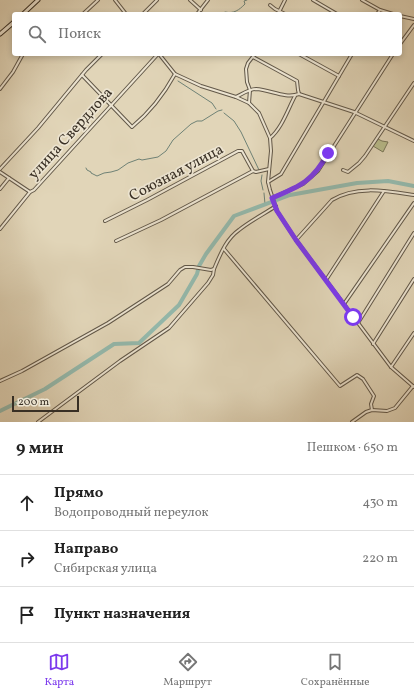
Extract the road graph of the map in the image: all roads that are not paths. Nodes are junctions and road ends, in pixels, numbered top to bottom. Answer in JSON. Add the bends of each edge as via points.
{"nodes":[{"id":1,"x":38,"y":0,"type":"edge"},
{"id":2,"x":98,"y":0,"type":"edge"},
{"id":3,"x":115,"y":0,"type":"edge"},
{"id":4,"x":157,"y":0,"type":"edge"},
{"id":5,"x":190,"y":0,"type":"edge"},
{"id":6,"x":208,"y":0,"type":"edge"},
{"id":7,"x":285,"y":0,"type":"edge"},
{"id":8,"x":313,"y":0,"type":"edge"},
{"id":9,"x":362,"y":0,"type":"edge"},
{"id":10,"x":270,"y":5,"type":"dead end"},
{"id":11,"x":201,"y":10,"type":"joint"},
{"id":12,"x":380,"y":10,"type":"joint"},
{"id":13,"x":26,"y":12,"type":"edge"},
{"id":14,"x":85,"y":12,"type":"edge"},
{"id":15,"x":124,"y":12,"type":"edge"},
{"id":16,"x":145,"y":12,"type":"edge"},
{"id":17,"x":277,"y":12,"type":"edge"},
{"id":18,"x":279,"y":12,"type":"edge"},
{"id":19,"x":334,"y":12,"type":"edge"},
{"id":20,"x":386,"y":12,"type":"edge"},
{"id":21,"x":402,"y":16,"type":"edge"},
{"id":22,"x":414,"y":19,"type":"edge"},
{"id":23,"x":12,"y":24,"type":"edge"},
{"id":24,"x":414,"y":25,"type":"edge"},
{"id":25,"x":0,"y":34,"type":"edge"},
{"id":26,"x":402,"y":41,"type":"edge"},
{"id":27,"x":22,"y":56,"type":"edge"},
{"id":28,"x":100,"y":56,"type":"edge"},
{"id":29,"x":157,"y":56,"type":"edge"},
{"id":30,"x":161,"y":56,"type":"edge"},
{"id":31,"x":254,"y":56,"type":"edge"},
{"id":32,"x":303,"y":56,"type":"edge"},
{"id":33,"x":351,"y":56,"type":"edge"},
{"id":34,"x":392,"y":56,"type":"edge"},
{"id":35,"x":175,"y":74,"type":"junction"},
{"id":36,"x":82,"y":75,"type":"junction"},
{"id":37,"x":340,"y":76,"type":"junction"},
{"id":38,"x":414,"y":83,"type":"edge"},
{"id":39,"x":0,"y":89,"type":"edge"},
{"id":40,"x":250,"y":90,"type":"junction"},
{"id":41,"x":299,"y":94,"type":"junction"},
{"id":42,"x":295,"y":96,"type":"junction"},
{"id":43,"x":236,"y":97,"type":"junction"},
{"id":44,"x":323,"y":102,"type":"junction"},
{"id":45,"x":249,"y":103,"type":"junction"},
{"id":46,"x":112,"y":105,"type":"junction"},
{"id":47,"x":354,"y":112,"type":"junction"},
{"id":48,"x":385,"y":127,"type":"junction"},
{"id":49,"x":270,"y":138,"type":"junction"},
{"id":50,"x":414,"y":141,"type":"edge"},
{"id":51,"x":270,"y":168,"type":"junction"},
{"id":52,"x":0,"y":170,"type":"edge"},
{"id":53,"x":343,"y":170,"type":"dead end"},
{"id":54,"x":253,"y":171,"type":"junction"},
{"id":55,"x":9,"y":178,"type":"junction"},
{"id":56,"x":268,"y":182,"type":"junction"},
{"id":57,"x":0,"y":189,"type":"edge"},
{"id":58,"x":384,"y":191,"type":"junction"},
{"id":59,"x":30,"y":192,"type":"junction"},
{"id":60,"x":414,"y":195,"type":"edge"},
{"id":61,"x":272,"y":198,"type":"junction"},
{"id":62,"x":414,"y":203,"type":"edge"},
{"id":63,"x":276,"y":206,"type":"junction"},
{"id":64,"x":105,"y":221,"type":"dead end"},
{"id":65,"x":0,"y":229,"type":"edge"},
{"id":66,"x":414,"y":233,"type":"edge"},
{"id":67,"x":296,"y":240,"type":"junction"},
{"id":68,"x":116,"y":241,"type":"dead end"},
{"id":69,"x":224,"y":249,"type":"junction"},
{"id":70,"x":214,"y":269,"type":"junction"},
{"id":71,"x":414,"y":279,"type":"edge"},
{"id":72,"x":326,"y":280,"type":"junction"},
{"id":73,"x":344,"y":304,"type":"junction"},
{"id":74,"x":358,"y":323,"type":"junction"},
{"id":75,"x":414,"y":333,"type":"edge"},
{"id":76,"x":374,"y":343,"type":"junction"},
{"id":77,"x":391,"y":367,"type":"junction"},
{"id":78,"x":0,"y":381,"type":"edge"},
{"id":79,"x":414,"y":386,"type":"edge"},
{"id":80,"x":372,"y":410,"type":"junction"},
{"id":81,"x":38,"y":422,"type":"edge"},
{"id":82,"x":352,"y":422,"type":"edge"}],
"edges":[{"from":1,"to":13,"type":"street"},
{"from":2,"to":14,"type":"street"},
{"from":3,"to":15,"type":"street"},
{"from":4,"to":16,"type":"street"},
{"from":5,"to":11,"type":"street"},
{"from":6,"to":11,"type":"street"},
{"from":7,"to":18,"type":"street"},
{"from":8,"to":19,"type":"street"},
{"from":9,"to":12,"type":"street"},
{"from":10,"to":17,"type":"street"},
{"from":12,"to":20,"type":"street"},
{"from":21,"to":22,"type":"street"},
{"from":23,"to":25,"type":"street"},
{"from":24,"to":26,"type":"street"},
{"from":27,"to":39,"type":"street"},
{"from":28,"to":36,"type":"street"},
{"from":29,"to":46,"type":"street","name":"улица Свердлова"},
{"from":30,"to":35,"type":"street"},
{"from":31,"to":40,"type":"street","via":[[246,69]]},
{"from":31,"to":41,"type":"street","via":[[297,81]]},
{"from":32,"to":37,"type":"street"},
{"from":33,"to":37,"type":"street"},
{"from":34,"to":47,"type":"street"},
{"from":35,"to":43,"type":"street"},
{"from":35,"to":46,"type":"street","via":[[169,86],[132,127]]},
{"from":36,"to":46,"type":"street"},
{"from":36,"to":52,"type":"street"},
{"from":37,"to":44,"type":"street"},
{"from":38,"to":48,"type":"street"},
{"from":40,"to":42,"type":"street"},
{"from":40,"to":43,"type":"street"},
{"from":40,"to":45,"type":"street"},
{"from":41,"to":42,"type":"street"},
{"from":41,"to":44,"type":"street"},
{"from":42,"to":49,"type":"street"},
{"from":43,"to":45,"type":"street"},
{"from":44,"to":47,"type":"street"},
{"from":44,"to":56,"type":"street","via":[[281,174]]},
{"from":45,"to":49,"type":"street","via":[[259,113]]},
{"from":46,"to":59,"type":"street","name":"улица Свердлова"},
{"from":47,"to":48,"type":"street"},
{"from":47,"to":61,"type":"street","via":[[315,174],[300,186]]},
{"from":48,"to":50,"type":"street"},
{"from":48,"to":53,"type":"street","via":[[359,163],[348,172]]},
{"from":49,"to":51,"type":"street"},
{"from":51,"to":54,"type":"street"},
{"from":51,"to":56,"type":"street"},
{"from":52,"to":55,"type":"street"},
{"from":54,"to":64,"type":"street","name":"Союзная улица","via":[[242,151],[238,151]]},
{"from":54,"to":68,"type":"street"},
{"from":55,"to":57,"type":"street"},
{"from":55,"to":59,"type":"street"},
{"from":56,"to":61,"type":"street"},
{"from":58,"to":60,"type":"street"},
{"from":58,"to":67,"type":"street","via":[[357,191],[340,195],[332,200]]},
{"from":58,"to":72,"type":"street"},
{"from":59,"to":65,"type":"street","name":"улица Свердлова"},
{"from":61,"to":63,"type":"street"},
{"from":62,"to":73,"type":"street"},
{"from":63,"to":67,"type":"street"},
{"from":63,"to":69,"type":"street","via":[[238,230]]},
{"from":66,"to":74,"type":"street"},
{"from":67,"to":72,"type":"street"},
{"from":69,"to":70,"type":"street"},
{"from":69,"to":80,"type":"street","via":[[340,386],[353,376],[360,375],[364,379],[374,396]]},
{"from":70,"to":78,"type":"street","via":[[185,267],[168,284],[108,323]]},
{"from":70,"to":81,"type":"street","via":[[208,283],[169,328]]},
{"from":71,"to":76,"type":"street"},
{"from":72,"to":73,"type":"street"},
{"from":73,"to":74,"type":"street"},
{"from":74,"to":76,"type":"street"},
{"from":75,"to":77,"type":"street"},
{"from":76,"to":77,"type":"street"},
{"from":77,"to":79,"type":"street"},
{"from":79,"to":80,"type":"street","via":[[390,410]]},
{"from":80,"to":82,"type":"street"}]}
